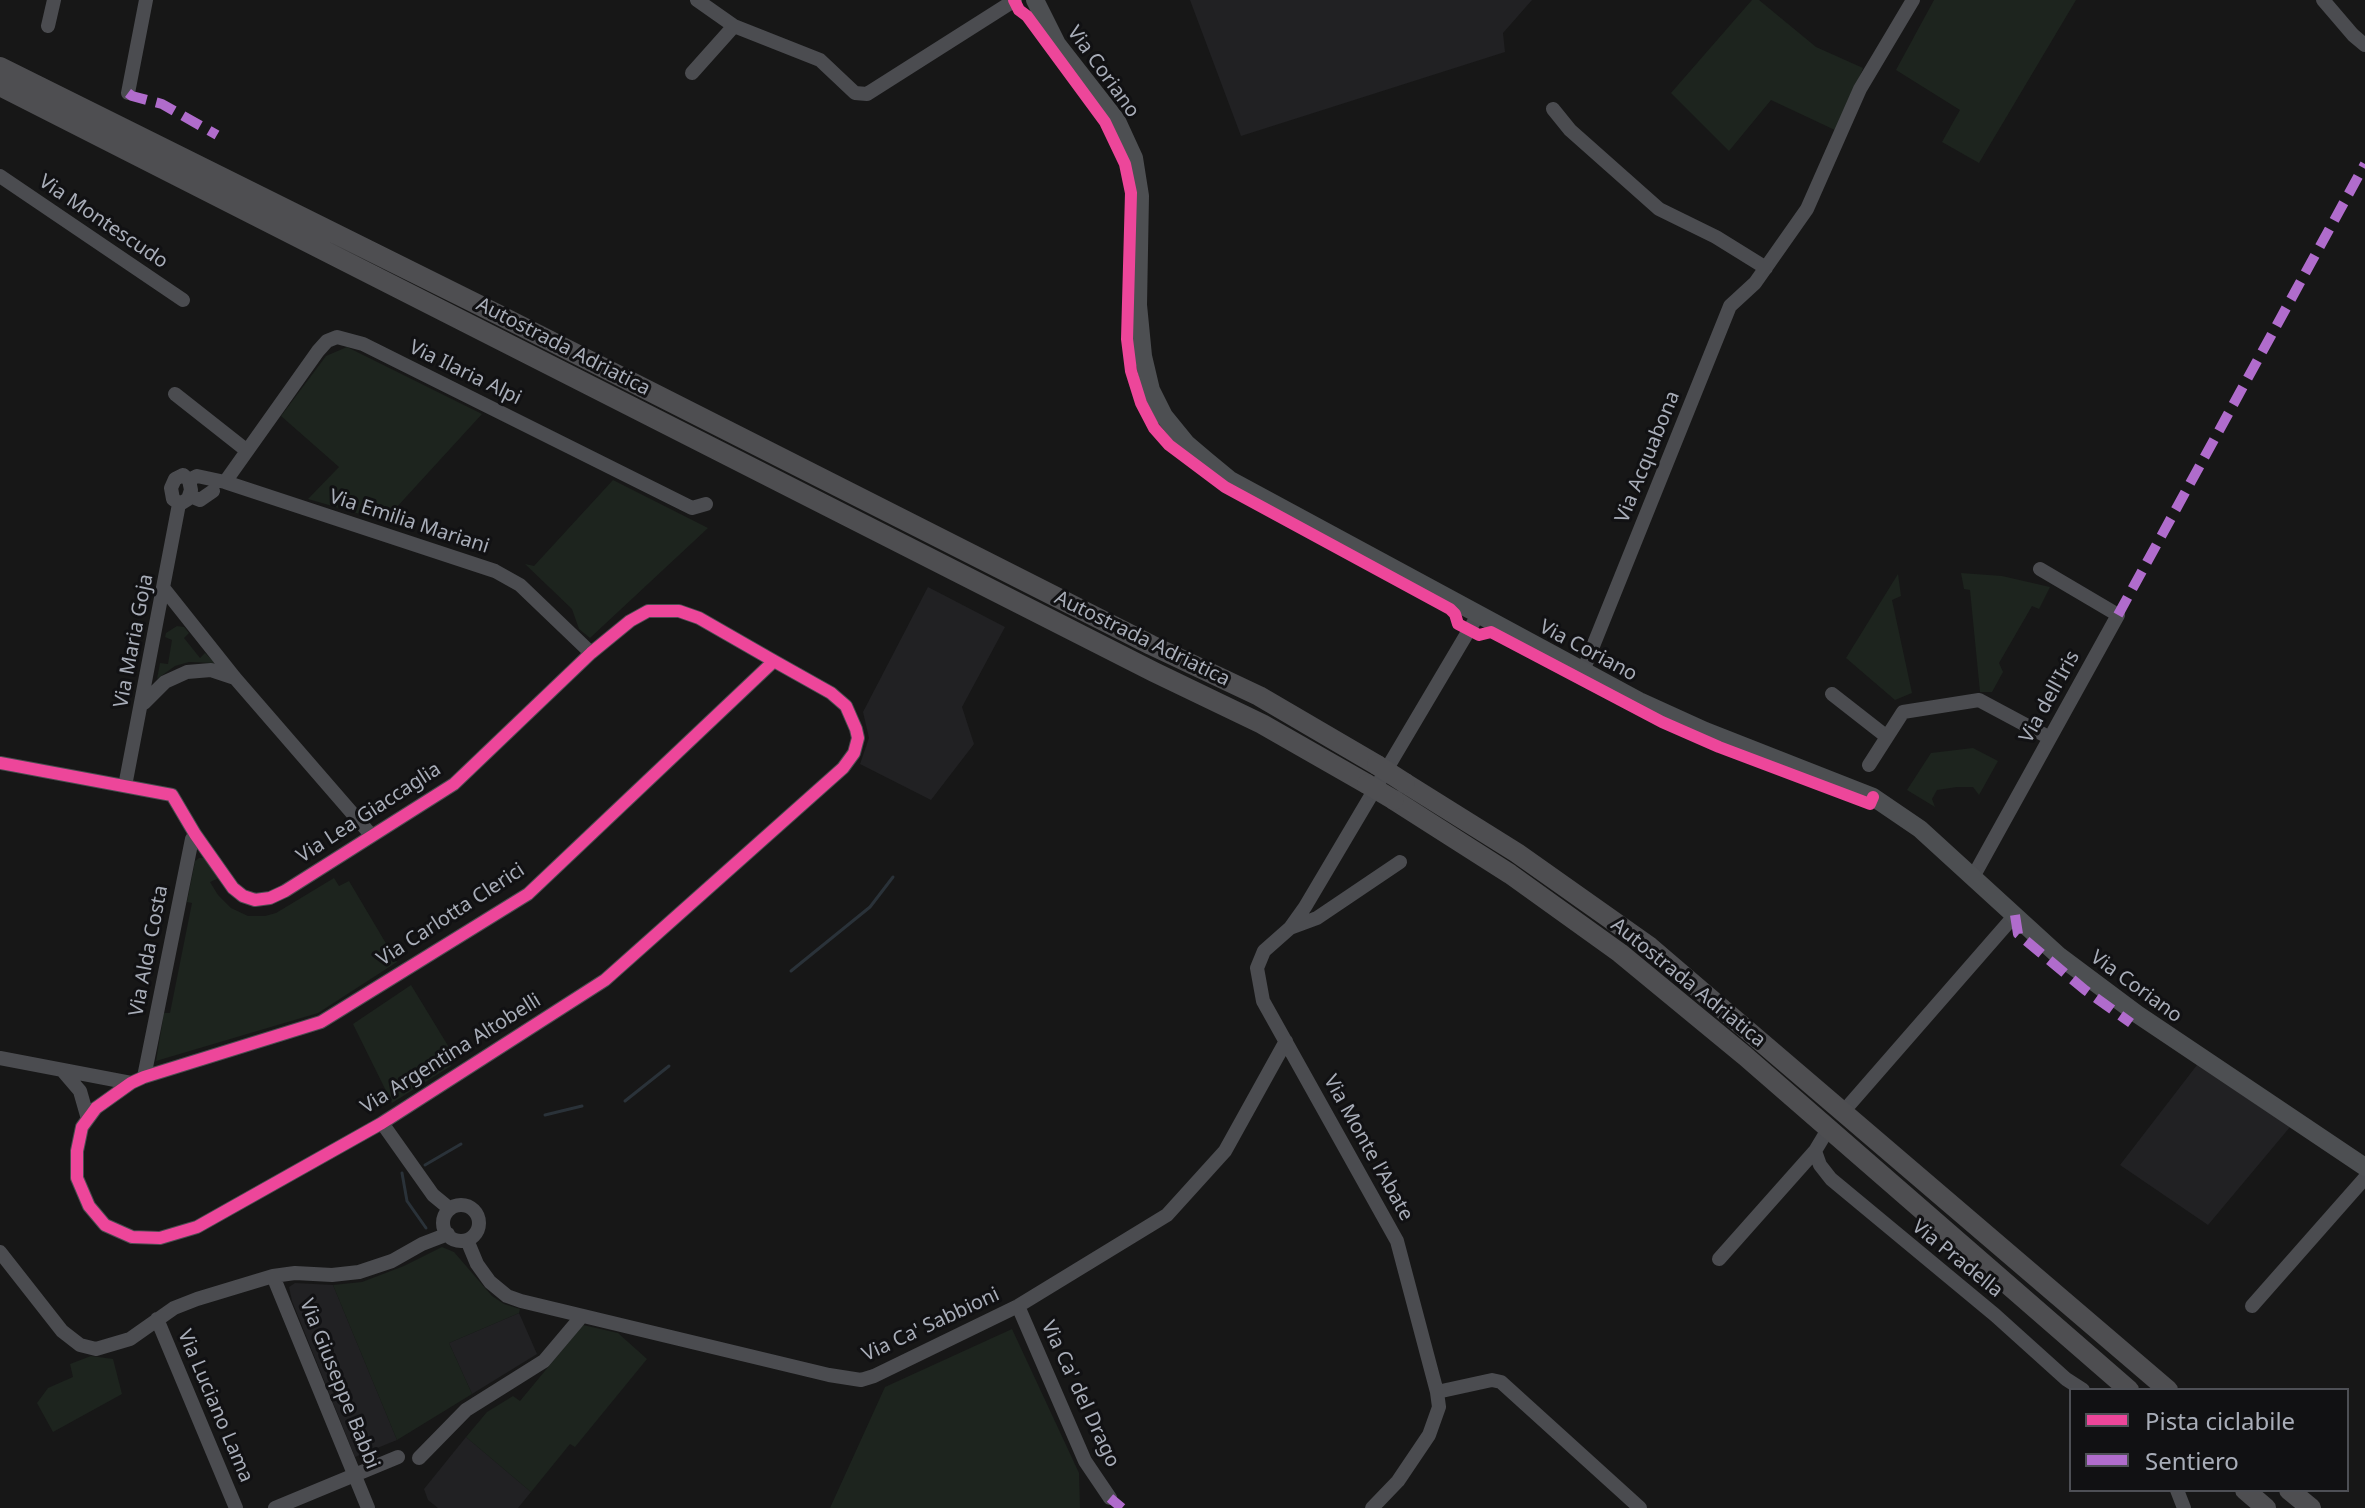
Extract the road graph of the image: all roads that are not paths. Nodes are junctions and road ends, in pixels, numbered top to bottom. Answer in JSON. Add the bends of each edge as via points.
{"nodes":[{"id":1,"x":54,"y":0,"type":"edge"},
{"id":2,"x":146,"y":0,"type":"edge"},
{"id":3,"x":697,"y":0,"type":"edge"},
{"id":4,"x":1015,"y":0,"type":"edge"},
{"id":5,"x":1035,"y":0,"type":"edge"},
{"id":6,"x":1913,"y":0,"type":"edge"},
{"id":7,"x":2323,"y":0,"type":"edge"},
{"id":8,"x":48,"y":26,"type":"dead end"},
{"id":9,"x":734,"y":26,"type":"junction"},
{"id":10,"x":2365,"y":45,"type":"edge"},
{"id":11,"x":0,"y":67,"type":"edge"},
{"id":12,"x":692,"y":73,"type":"dead end"},
{"id":13,"x":0,"y":86,"type":"edge"},
{"id":14,"x":128,"y":93,"type":"dead end"},
{"id":15,"x":1553,"y":109,"type":"dead end"},
{"id":16,"x":0,"y":176,"type":"edge"},
{"id":17,"x":1766,"y":268,"type":"junction"},
{"id":18,"x":183,"y":300,"type":"dead end"},
{"id":19,"x":175,"y":394,"type":"dead end"},
{"id":20,"x":246,"y":450,"type":"junction"},
{"id":21,"x":189,"y":480,"type":"joint"},
{"id":22,"x":219,"y":486,"type":"junction"},
{"id":23,"x":185,"y":500,"type":"junction"},
{"id":24,"x":706,"y":504,"type":"dead end"},
{"id":25,"x":2040,"y":569,"type":"dead end"},
{"id":26,"x":165,"y":590,"type":"junction"},
{"id":27,"x":1478,"y":615,"type":"junction"},
{"id":28,"x":591,"y":653,"type":"junction"},
{"id":29,"x":774,"y":661,"type":"junction"},
{"id":30,"x":1583,"y":671,"type":"junction"},
{"id":31,"x":235,"y":678,"type":"junction"},
{"id":32,"x":831,"y":693,"type":"joint"},
{"id":33,"x":1832,"y":694,"type":"dead end"},
{"id":34,"x":143,"y":706,"type":"junction"},
{"id":35,"x":1887,"y":737,"type":"junction"},
{"id":36,"x":2050,"y":738,"type":"junction"},
{"id":37,"x":0,"y":763,"type":"edge"},
{"id":38,"x":1869,"y":765,"type":"dead end"},
{"id":39,"x":125,"y":786,"type":"junction"},
{"id":40,"x":1400,"y":791,"type":"junction"},
{"id":41,"x":195,"y":834,"type":"junction"},
{"id":42,"x":372,"y":836,"type":"junction"},
{"id":43,"x":1400,"y":862,"type":"dead end"},
{"id":44,"x":1973,"y":877,"type":"junction"},
{"id":45,"x":2015,"y":915,"type":"junction"},
{"id":46,"x":1290,"y":928,"type":"junction"},
{"id":47,"x":1286,"y":1041,"type":"junction"},
{"id":48,"x":0,"y":1058,"type":"edge"},
{"id":49,"x":62,"y":1069,"type":"junction"},
{"id":50,"x":138,"y":1080,"type":"junction"},
{"id":51,"x":1850,"y":1104,"type":"dead end"},
{"id":52,"x":88,"y":1119,"type":"junction"},
{"id":53,"x":382,"y":1123,"type":"junction"},
{"id":54,"x":1824,"y":1136,"type":"dead end"},
{"id":55,"x":1815,"y":1151,"type":"junction"},
{"id":56,"x":2365,"y":1167,"type":"edge"},
{"id":57,"x":2365,"y":1178,"type":"edge"},
{"id":58,"x":450,"y":1209,"type":"junction"},
{"id":59,"x":448,"y":1234,"type":"junction"},
{"id":60,"x":467,"y":1240,"type":"junction"},
{"id":61,"x":0,"y":1252,"type":"edge"},
{"id":62,"x":1719,"y":1259,"type":"dead end"},
{"id":63,"x":273,"y":1276,"type":"junction"},
{"id":64,"x":1018,"y":1306,"type":"junction"},
{"id":65,"x":2252,"y":1306,"type":"dead end"},
{"id":66,"x":582,"y":1316,"type":"junction"},
{"id":67,"x":157,"y":1319,"type":"junction"},
{"id":68,"x":2080,"y":1388,"type":"edge"},
{"id":69,"x":2127,"y":1388,"type":"edge"},
{"id":70,"x":2166,"y":1388,"type":"edge"},
{"id":71,"x":1437,"y":1392,"type":"junction"},
{"id":72,"x":398,"y":1457,"type":"dead end"},
{"id":73,"x":419,"y":1458,"type":"dead end"},
{"id":74,"x":355,"y":1475,"type":"junction"},
{"id":75,"x":2247,"y":1492,"type":"edge"},
{"id":76,"x":2291,"y":1492,"type":"edge"},
{"id":77,"x":1110,"y":1498,"type":"dead end"},
{"id":78,"x":236,"y":1508,"type":"edge"},
{"id":79,"x":275,"y":1508,"type":"edge"},
{"id":80,"x":368,"y":1508,"type":"edge"},
{"id":81,"x":1372,"y":1508,"type":"edge"},
{"id":82,"x":1640,"y":1508,"type":"edge"},
{"id":83,"x":2266,"y":1508,"type":"edge"},
{"id":84,"x":2311,"y":1508,"type":"edge"}],
"edges":[{"from":1,"to":8,"type":"street"},
{"from":2,"to":14,"type":"street"},
{"from":3,"to":9,"type":"street"},
{"from":4,"to":9,"type":"street","via":[[867,94],[855,93],[820,60]]},
{"from":5,"to":27,"type":"main road","name":"Via Coriano","via":[[1057,44],[1117,121],[1134,158],[1140,196],[1138,305],[1143,356],[1164,416],[1186,443],[1230,480]]},
{"from":6,"to":17,"type":"street","name":"Via Acquabona","via":[[1860,89],[1807,209]]},
{"from":7,"to":10,"type":"street"},
{"from":9,"to":12,"type":"street"},
{"from":11,"to":40,"type":"highway","name":"Autostrada Adriatica","bridge":true,"via":[[1259,696],[1377,765]]},
{"from":13,"to":40,"type":"highway","name":"Autostrada Adriatica","bridge":true,"via":[[1262,724],[1367,784]]},
{"from":15,"to":17,"type":"street","via":[[1659,209]]},
{"from":16,"to":18,"type":"street","name":"Via Montescudo"},
{"from":17,"to":30,"type":"street","name":"Via Acquabona","via":[[1730,306]]},
{"from":19,"to":20,"type":"street"},
{"from":20,"to":22,"type":"street","name":"Via Ilaria Alpi"},
{"from":20,"to":24,"type":"street","name":"Via Ilaria Alpi","via":[[318,351],[337,337],[692,508]]},
{"from":21,"to":22,"type":"street","name":"Via Emilia Mariani","via":[[197,476]]},
{"from":21,"to":23,"type":"street","name":"Via Maria Goja","via":[[183,475],[172,483],[173,499]]},
{"from":22,"to":23,"type":"street","via":[[200,500]]},
{"from":22,"to":28,"type":"street","name":"Via Emilia Mariani","via":[[495,571],[520,585]]},
{"from":23,"to":26,"type":"street","name":"Via Maria Goja"},
{"from":25,"to":36,"type":"street","name":"Via dell'Iris","via":[[2118,615]]},
{"from":26,"to":31,"type":"street"},
{"from":26,"to":34,"type":"street","name":"Via Maria Goja"},
{"from":27,"to":30,"type":"main road","name":"Via Coriano"},
{"from":27,"to":46,"type":"street","name":"Via Monte l'Abate"},
{"from":28,"to":29,"type":"street","name":"Via Lea Giaccaglia","via":[[630,621],[662,610],[699,618]]},
{"from":28,"to":42,"type":"street","name":"Via Lea Giaccaglia","via":[[454,784]]},
{"from":29,"to":32,"type":"street","name":"Via Lea Giaccaglia"},
{"from":29,"to":50,"type":"street","name":"Via Carlotta Clerici","via":[[528,894],[321,1022]]},
{"from":30,"to":44,"type":"main road","name":"Via Coriano","via":[[1705,731],[1873,797],[1920,829]]},
{"from":31,"to":34,"type":"street","via":[[211,670],[187,672],[165,682]]},
{"from":31,"to":42,"type":"street"},
{"from":32,"to":53,"type":"street","name":"Via Argentina Altobelli","via":[[846,706],[858,738],[843,768],[605,980]]},
{"from":33,"to":35,"type":"street"},
{"from":34,"to":39,"type":"street","name":"Via Maria Goja"},
{"from":35,"to":36,"type":"street","via":[[1903,712],[1979,700]]},
{"from":35,"to":38,"type":"street"},
{"from":36,"to":44,"type":"street","name":"Via dell'Iris"},
{"from":37,"to":39,"type":"street","name":"Via Lea Giaccaglia"},
{"from":39,"to":41,"type":"street","name":"Via Lea Giaccaglia","via":[[172,795]]},
{"from":40,"to":69,"type":"highway","name":"Autostrada Adriatica","via":[[1645,973]]},
{"from":40,"to":70,"type":"highway","name":"Autostrada Adriatica","via":[[1517,853],[1650,947]]},
{"from":41,"to":42,"type":"street","name":"Via Lea Giaccaglia","via":[[233,888],[255,900],[285,891]]},
{"from":41,"to":50,"type":"street","name":"Via Alda Costa"},
{"from":43,"to":46,"type":"street","name":"Via Monte l'Abate","via":[[1317,918]]},
{"from":44,"to":45,"type":"main road","name":"Via Coriano"},
{"from":45,"to":51,"type":"street"},
{"from":45,"to":56,"type":"main road","name":"Via Coriano","via":[[2137,1014]]},
{"from":46,"to":47,"type":"street","name":"Via Monte l'Abate","via":[[1264,951],[1257,968],[1263,1001]]},
{"from":47,"to":64,"type":"street","name":"Via Ca' Sabbioni","via":[[1225,1151],[1167,1215]]},
{"from":47,"to":71,"type":"street","name":"Via Monte l'Abate","via":[[1397,1241]]},
{"from":48,"to":49,"type":"street","name":"Via Carlotta Clerici"},
{"from":49,"to":50,"type":"street","name":"Via Carlotta Clerici"},
{"from":49,"to":52,"type":"street","via":[[80,1091]]},
{"from":50,"to":52,"type":"street"},
{"from":52,"to":53,"type":"street","name":"Via Argentina Altobelli","via":[[77,1151],[77,1178],[89,1206],[105,1225],[132,1237],[160,1238],[197,1227]]},
{"from":53,"to":58,"type":"street","name":"Via Argentina Altobelli","via":[[433,1195]]},
{"from":54,"to":55,"type":"street"},
{"from":55,"to":62,"type":"street"},
{"from":55,"to":68,"type":"street","name":"Via Pradella","via":[[1831,1179]]},
{"from":57,"to":65,"type":"street"},
{"from":58,"to":59,"type":"street","via":[[443,1224]]},
{"from":58,"to":60,"type":"street","via":[[462,1205],[477,1214],[477,1232]]},
{"from":59,"to":60,"type":"street"},
{"from":59,"to":63,"type":"street","via":[[359,1272]]},
{"from":60,"to":66,"type":"street","name":"Via Ca' Sabbioni","via":[[477,1264],[507,1296]]},
{"from":61,"to":67,"type":"street","via":[[52,1319],[80,1345],[115,1346]]},
{"from":63,"to":67,"type":"street","via":[[197,1299]]},
{"from":63,"to":74,"type":"street","name":"Via Giuseppe Babbi"},
{"from":64,"to":66,"type":"street","name":"Via Ca' Sabbioni","via":[[861,1380]]},
{"from":64,"to":77,"type":"street","name":"Via Ca' del Drago","via":[[1085,1461]]},
{"from":66,"to":73,"type":"street","via":[[544,1361],[466,1410]]},
{"from":67,"to":78,"type":"street","name":"Via Luciano Lama"},
{"from":71,"to":81,"type":"street","via":[[1439,1407],[1429,1435]]},
{"from":71,"to":82,"type":"street","via":[[1501,1382]]},
{"from":72,"to":74,"type":"street"},
{"from":74,"to":79,"type":"street"},
{"from":74,"to":80,"type":"street","name":"Via Giuseppe Babbi"},
{"from":75,"to":83,"type":"highway"},
{"from":76,"to":84,"type":"highway"}]}
